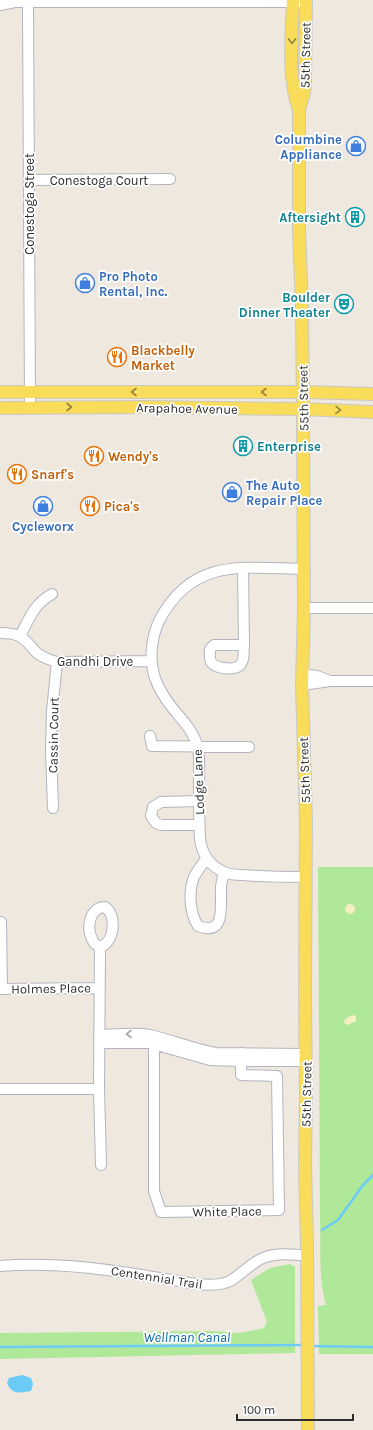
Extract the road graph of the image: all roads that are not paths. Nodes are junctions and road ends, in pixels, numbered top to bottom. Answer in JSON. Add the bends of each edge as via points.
{"nodes":[{"id":1,"x":292,"y":1,"type":"edge"},
{"id":2,"x":306,"y":1,"type":"edge"},
{"id":3,"x":28,"y":2,"type":"junction"},
{"id":4,"x":0,"y":5,"type":"edge"},
{"id":5,"x":299,"y":110,"type":"junction"},
{"id":6,"x":170,"y":179,"type":"dead end"},
{"id":7,"x":28,"y":180,"type":"junction"},
{"id":8,"x":0,"y":392,"type":"edge"},
{"id":9,"x":30,"y":392,"type":"junction"},
{"id":10,"x":303,"y":392,"type":"junction"},
{"id":11,"x":373,"y":394,"type":"edge"},
{"id":12,"x":30,"y":407,"type":"junction"},
{"id":13,"x":0,"y":408,"type":"edge"},
{"id":14,"x":303,"y":409,"type":"junction"},
{"id":15,"x":373,"y":412,"type":"edge"},
{"id":16,"x":243,"y":568,"type":"junction"},
{"id":17,"x":304,"y":569,"type":"junction"},
{"id":18,"x":52,"y":594,"type":"dead end"},
{"id":19,"x":304,"y":608,"type":"junction"},
{"id":20,"x":373,"y":608,"type":"edge"},
{"id":21,"x":0,"y":633,"type":"edge"},
{"id":22,"x":20,"y":636,"type":"junction"},
{"id":23,"x":244,"y":645,"type":"dead end"},
{"id":24,"x":151,"y":661,"type":"junction"},
{"id":25,"x":57,"y":662,"type":"junction"},
{"id":26,"x":302,"y":680,"type":"junction"},
{"id":27,"x":373,"y":681,"type":"edge"},
{"id":28,"x":150,"y":736,"type":"dead end"},
{"id":29,"x":198,"y":747,"type":"junction"},
{"id":30,"x":249,"y":747,"type":"dead end"},
{"id":31,"x":199,"y":801,"type":"junction"},
{"id":32,"x":54,"y":808,"type":"dead end"},
{"id":33,"x":200,"y":825,"type":"junction"},
{"id":34,"x":206,"y":859,"type":"junction"},
{"id":35,"x":224,"y":872,"type":"junction"},
{"id":36,"x":306,"y":877,"type":"junction"},
{"id":37,"x":1,"y":922,"type":"dead end"},
{"id":38,"x":100,"y":946,"type":"dead end"},
{"id":39,"x":99,"y":988,"type":"junction"},
{"id":40,"x":1,"y":989,"type":"edge"},
{"id":41,"x":99,"y":1039,"type":"junction"},
{"id":42,"x":154,"y":1040,"type":"junction"},
{"id":43,"x":241,"y":1057,"type":"junction"},
{"id":44,"x":306,"y":1058,"type":"junction"},
{"id":45,"x":0,"y":1089,"type":"edge"},
{"id":46,"x":99,"y":1089,"type":"junction"},
{"id":47,"x":100,"y":1165,"type":"dead end"},
{"id":48,"x":307,"y":1255,"type":"junction"},
{"id":49,"x":0,"y":1266,"type":"edge"},
{"id":50,"x":308,"y":1430,"type":"edge"}],
"edges":[{"from":1,"to":2,"type":"street"},
{"from":1,"to":3,"type":"street"},
{"from":1,"to":5,"type":"main road","name":"55th Street","one_way":true,"via":[[292,78],[294,98]]},
{"from":2,"to":5,"type":"main road","name":"55th Street","via":[[305,84]]},
{"from":3,"to":4,"type":"street"},
{"from":3,"to":7,"type":"street","name":"Conestoga Street"},
{"from":5,"to":10,"type":"main road","name":"55th Street"},
{"from":6,"to":7,"type":"street","name":"Conestoga Court"},
{"from":7,"to":9,"type":"street","name":"Conestoga Street"},
{"from":8,"to":9,"type":"main road","name":"Arapahoe Avenue"},
{"from":10,"to":9,"type":"main road","name":"Arapahoe Avenue","one_way":true},
{"from":9,"to":12,"type":"street","name":"Conestoga Street"},
{"from":10,"to":11,"type":"main road","name":"Arapahoe Avenue"},
{"from":10,"to":14,"type":"main road","name":"55th Street"},
{"from":12,"to":13,"type":"main road","name":"Arapahoe Avenue"},
{"from":12,"to":14,"type":"main road","name":"Arapahoe Avenue","one_way":true},
{"from":14,"to":15,"type":"main road","name":"Arapahoe Avenue","one_way":true},
{"from":14,"to":17,"type":"main road","name":"55th Street"},
{"from":16,"to":17,"type":"street","name":"Lodge Lane"},
{"from":16,"to":23,"type":"street"},
{"from":16,"to":24,"type":"street","name":"Lodge Lane","via":[[231,568],[203,575],[176,596],[158,623]]},
{"from":17,"to":19,"type":"main road","name":"55th Street"},
{"from":18,"to":22,"type":"street","via":[[36,606]]},
{"from":19,"to":20,"type":"street"},
{"from":19,"to":26,"type":"main road","name":"55th Street"},
{"from":21,"to":22,"type":"street"},
{"from":22,"to":25,"type":"street","name":"Gandhi Drive","via":[[38,654]]},
{"from":24,"to":25,"type":"street","name":"Gandhi Drive"},
{"from":24,"to":29,"type":"street","name":"Lodge Lane","via":[[162,694],[187,724]]},
{"from":25,"to":32,"type":"street","name":"Cassin Court","via":[[51,751]]},
{"from":26,"to":27,"type":"street"},
{"from":26,"to":36,"type":"main road","name":"55th Street"},
{"from":28,"to":29,"type":"street","via":[[152,746]]},
{"from":29,"to":30,"type":"street"},
{"from":29,"to":31,"type":"street","name":"Lodge Lane"},
{"from":31,"to":33,"type":"street","name":"Lodge Lane"},
{"from":31,"to":33,"type":"street","via":[[160,802],[153,807],[151,816],[161,826]]},
{"from":33,"to":34,"type":"street","name":"Lodge Lane","via":[[201,848]]},
{"from":34,"to":35,"type":"street"},
{"from":34,"to":35,"type":"street","via":[[193,879],[191,895],[193,915],[198,926],[205,929],[216,926],[219,921]]},
{"from":35,"to":36,"type":"street"},
{"from":36,"to":44,"type":"main road","name":"55th Street"},
{"from":37,"to":40,"type":"street","name":"Holmes Place"},
{"from":38,"to":39,"type":"street","name":"Holmes Place"},
{"from":39,"to":40,"type":"street","name":"Holmes Place"},
{"from":39,"to":41,"type":"street","name":"Holmes Place"},
{"from":41,"to":42,"type":"street","via":[[136,1034]]},
{"from":41,"to":46,"type":"street","name":"Holmes Place"},
{"from":42,"to":43,"type":"street"},
{"from":42,"to":43,"type":"street","name":"White Place","via":[[154,1191],[161,1212],[278,1210],[277,1076],[241,1075]]},
{"from":43,"to":44,"type":"street"},
{"from":44,"to":48,"type":"main road","name":"55th Street"},
{"from":45,"to":46,"type":"street"},
{"from":46,"to":47,"type":"street","name":"Holmes Place"},
{"from":48,"to":49,"type":"street","name":"Centennial Trail","via":[[272,1255],[248,1267],[230,1281],[209,1285],[95,1268]]},
{"from":48,"to":50,"type":"main road","name":"55th Street"}]}
